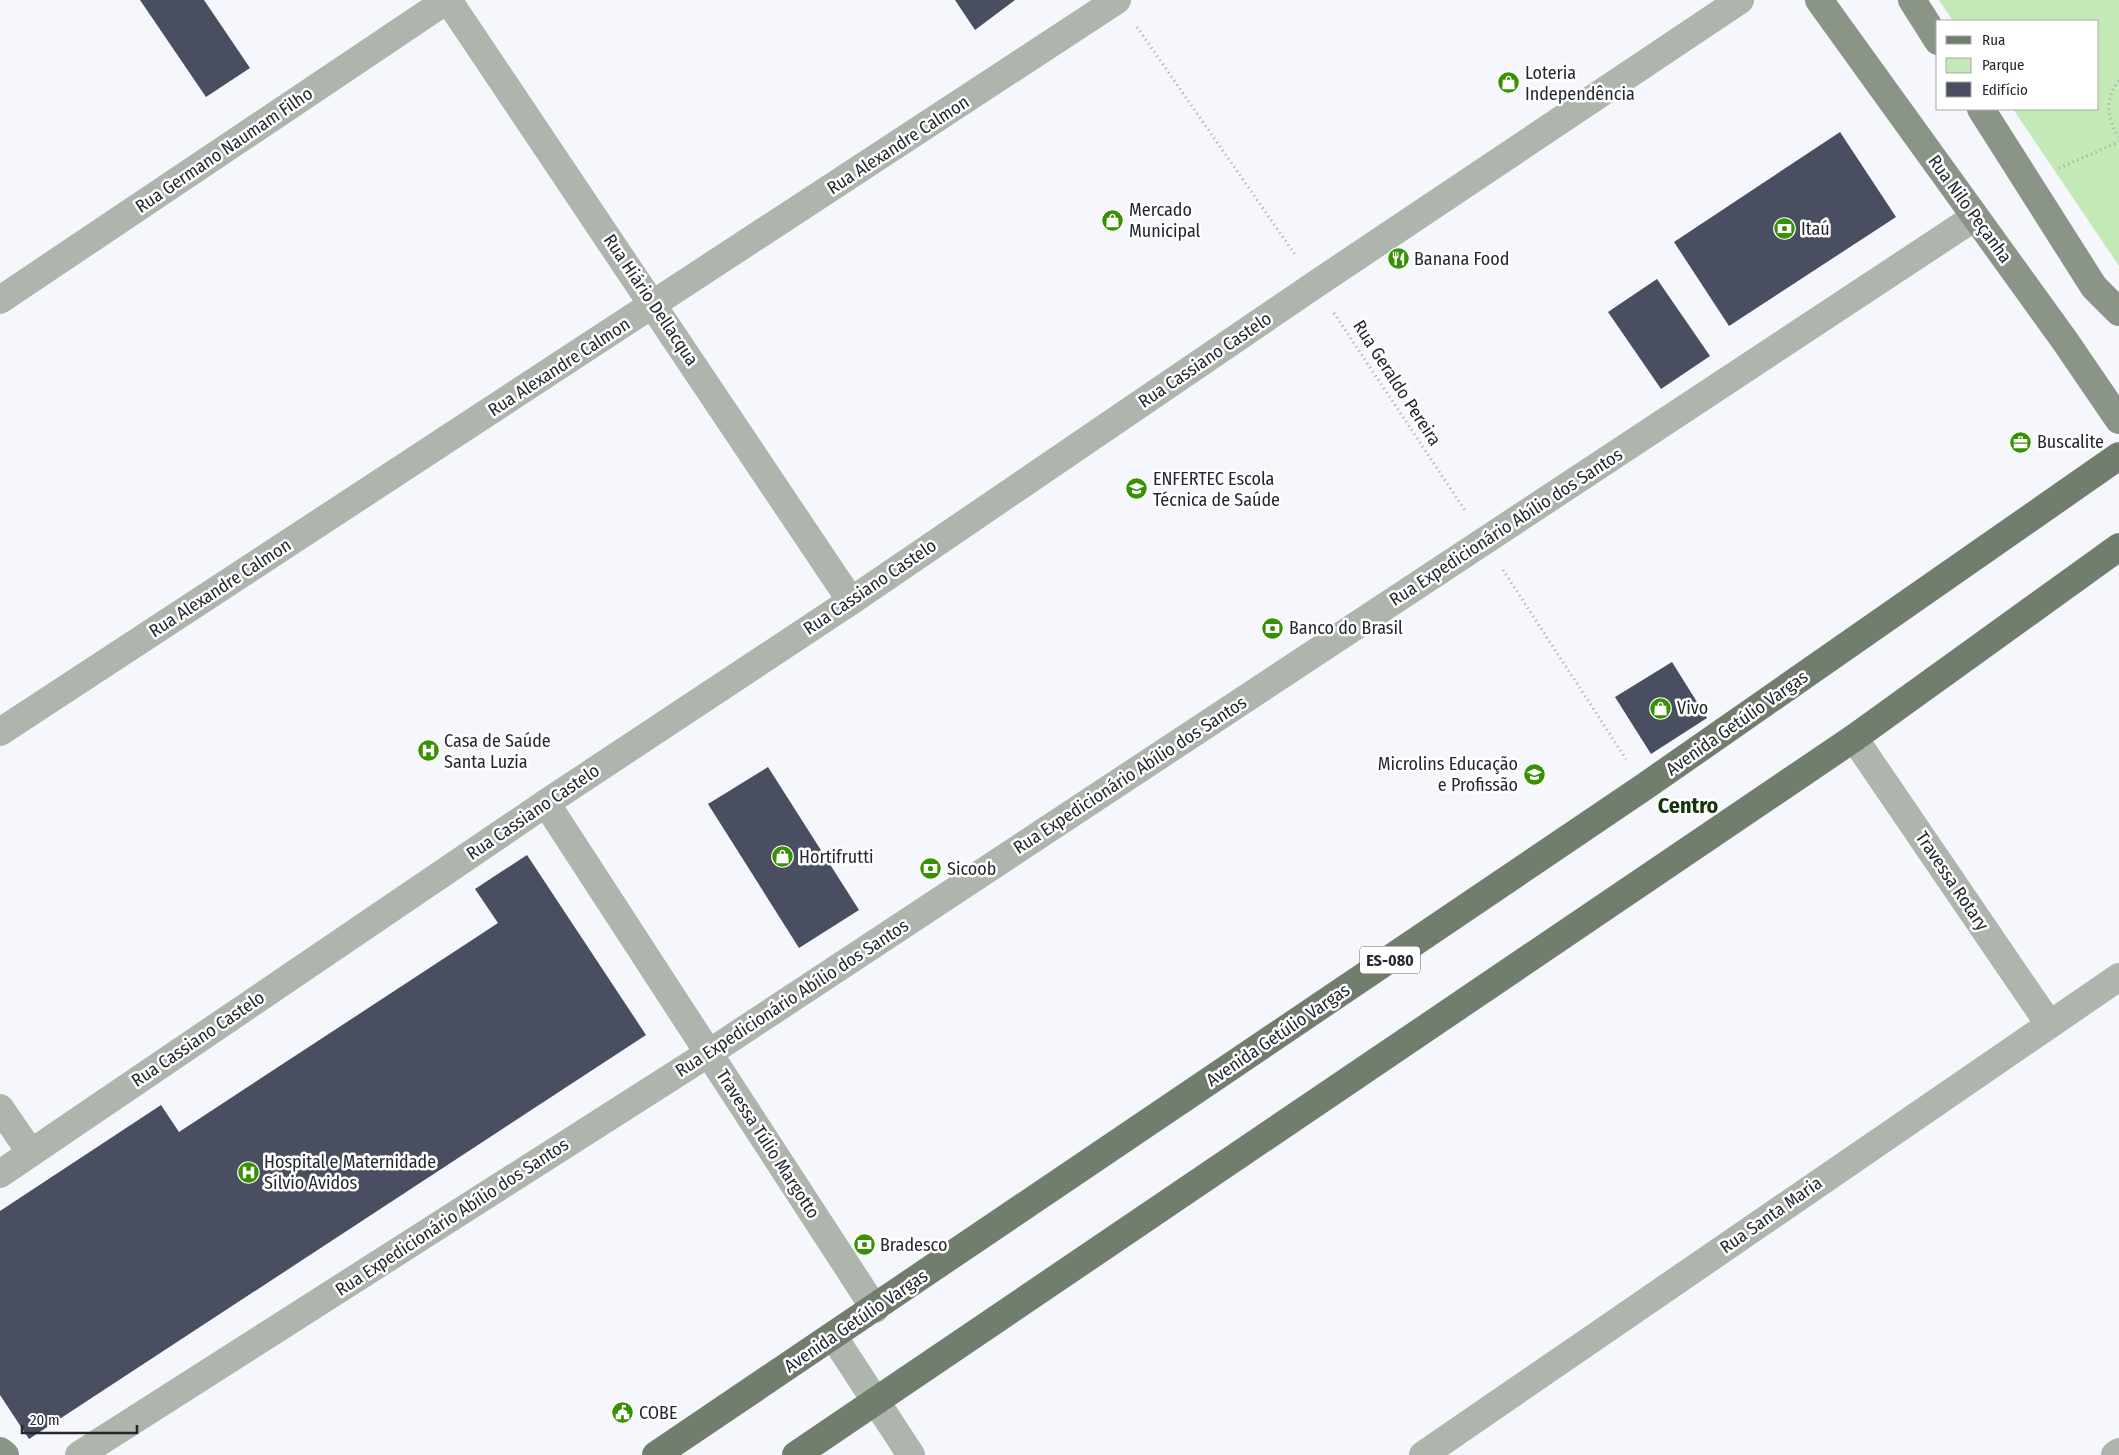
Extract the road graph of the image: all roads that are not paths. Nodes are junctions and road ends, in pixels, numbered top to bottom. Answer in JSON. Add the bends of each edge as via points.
{"nodes":[{"id":1,"x":448,"y":0,"type":"edge"},
{"id":2,"x":1117,"y":0,"type":"edge"},
{"id":3,"x":1740,"y":0,"type":"edge"},
{"id":4,"x":1818,"y":0,"type":"edge"},
{"id":5,"x":1912,"y":0,"type":"edge"},
{"id":6,"x":1936,"y":38,"type":"edge"},
{"id":7,"x":1982,"y":110,"type":"edge"},
{"id":8,"x":1975,"y":217,"type":"junction"},
{"id":9,"x":0,"y":300,"type":"edge"},
{"id":10,"x":655,"y":305,"type":"junction"},
{"id":11,"x":2119,"y":312,"type":"edge"},
{"id":12,"x":2119,"y":420,"type":"edge"},
{"id":13,"x":2119,"y":456,"type":"edge"},
{"id":14,"x":2119,"y":547,"type":"edge"},
{"id":15,"x":852,"y":601,"type":"junction"},
{"id":16,"x":0,"y":732,"type":"edge"},
{"id":17,"x":1854,"y":738,"type":"junction"},
{"id":18,"x":546,"y":803,"type":"junction"},
{"id":19,"x":2119,"y":977,"type":"edge"},
{"id":20,"x":2049,"y":1024,"type":"junction"},
{"id":21,"x":709,"y":1053,"type":"junction"},
{"id":22,"x":0,"y":1108,"type":"edge"},
{"id":23,"x":31,"y":1153,"type":"junction"},
{"id":24,"x":0,"y":1174,"type":"edge"},
{"id":25,"x":875,"y":1309,"type":"junction"},
{"id":26,"x":833,"y":1336,"type":"junction"},
{"id":27,"x":876,"y":1400,"type":"junction"},
{"id":28,"x":0,"y":1451,"type":"edge"},
{"id":29,"x":2119,"y":1452,"type":"edge"},
{"id":30,"x":5,"y":1455,"type":"edge"},
{"id":31,"x":79,"y":1455,"type":"edge"},
{"id":32,"x":656,"y":1455,"type":"edge"},
{"id":33,"x":796,"y":1455,"type":"edge"},
{"id":34,"x":911,"y":1455,"type":"edge"},
{"id":35,"x":1423,"y":1455,"type":"edge"},
{"id":36,"x":2115,"y":1455,"type":"edge"}],
"edges":[{"from":1,"to":9,"type":"street","name":"Rua Germano Naumam Filho"},
{"from":1,"to":10,"type":"street","name":"Rua Hiário Dellacqua"},
{"from":2,"to":10,"type":"street","name":"Rua Alexandre Calmon"},
{"from":3,"to":15,"type":"street","name":"Rua Cassiano Castelo"},
{"from":4,"to":8,"type":"main road","name":"Rua Nilo Peçanha"},
{"from":5,"to":6,"type":"main road"},
{"from":7,"to":11,"type":"main road","via":[[2094,287]]},
{"from":8,"to":12,"type":"main road","name":"Rua Nilo Peçanha"},
{"from":8,"to":21,"type":"street","name":"Rua Expedicionário Abílio dos Santos"},
{"from":10,"to":15,"type":"street","name":"Rua Hiário Dellacqua"},
{"from":10,"to":16,"type":"street","name":"Rua Alexandre Calmon"},
{"from":13,"to":25,"type":"main road","name":"Avenida Getúlio Vargas","number":"ES-080","via":[[1644,787]]},
{"from":14,"to":17,"type":"main road"},
{"from":15,"to":18,"type":"street","name":"Rua Cassiano Castelo"},
{"from":17,"to":20,"type":"street","name":"Travessa Rotary"},
{"from":17,"to":27,"type":"main road"},
{"from":18,"to":21,"type":"street","name":"Travessa Túlio Margotto"},
{"from":18,"to":23,"type":"street","name":"Rua Cassiano Castelo"},
{"from":19,"to":20,"type":"street","name":"Rua Santa Maria"},
{"from":20,"to":35,"type":"street","name":"Rua Santa Maria"},
{"from":21,"to":25,"type":"street","name":"Travessa Túlio Margotto"},
{"from":21,"to":31,"type":"street","name":"Rua Expedicionário Abílio dos Santos"},
{"from":22,"to":23,"type":"street"},
{"from":23,"to":24,"type":"street","name":"Rua Cassiano Castelo"},
{"from":25,"to":26,"type":"main road","name":"Avenida Getúlio Vargas","number":"ES-080"},
{"from":26,"to":27,"type":"street"},
{"from":26,"to":32,"type":"main road","name":"Avenida Getúlio Vargas","number":"ES-080"},
{"from":27,"to":33,"type":"main road"},
{"from":27,"to":34,"type":"street"},
{"from":28,"to":30,"type":"main road"},
{"from":29,"to":36,"type":"street"}]}
